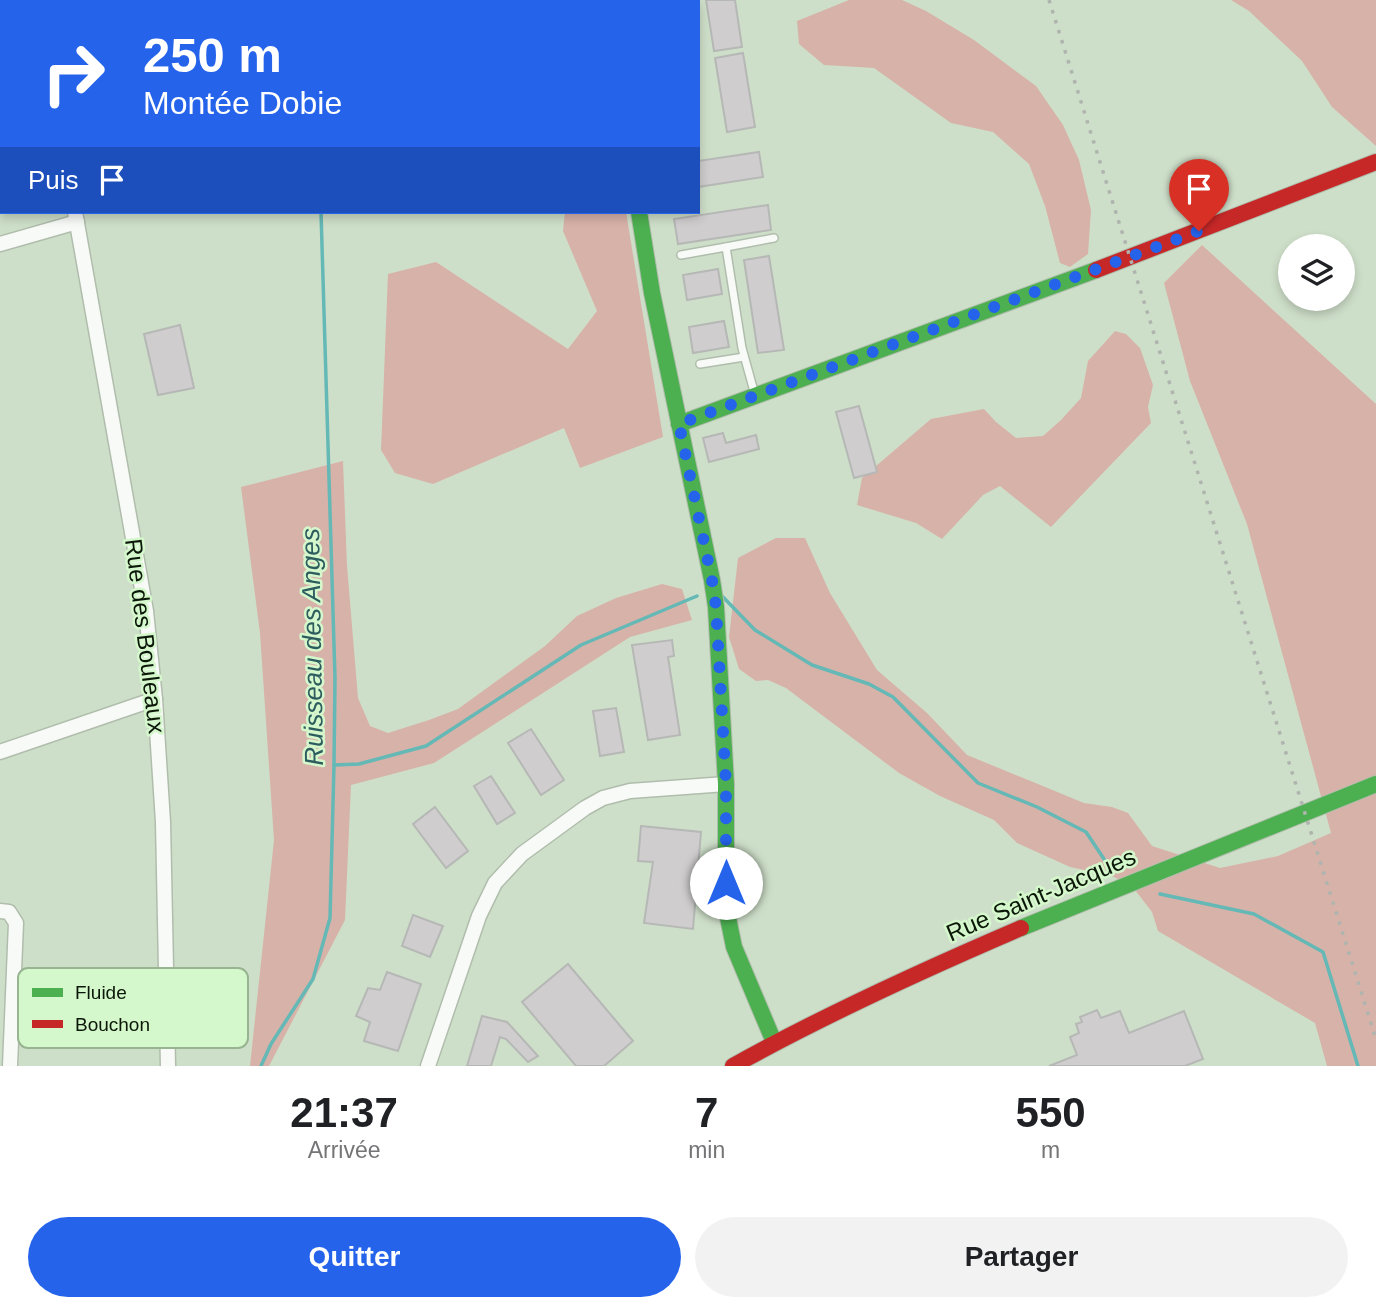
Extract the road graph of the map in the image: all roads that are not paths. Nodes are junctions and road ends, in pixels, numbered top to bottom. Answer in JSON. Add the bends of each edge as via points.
{"nodes":[{"id":1,"x":1376,"y":162,"type":"edge"},
{"id":2,"x":639,"y":214,"type":"edge"},
{"id":3,"x":76,"y":217,"type":"edge"},
{"id":4,"x":774,"y":238,"type":"dead end"},
{"id":5,"x":0,"y":244,"type":"edge"},
{"id":6,"x":726,"y":247,"type":"junction"},
{"id":7,"x":681,"y":255,"type":"dead end"},
{"id":8,"x":744,"y":356,"type":"junction"},
{"id":9,"x":700,"y":364,"type":"dead end"},
{"id":10,"x":755,"y":396,"type":"junction"},
{"id":11,"x":679,"y":424,"type":"junction"},
{"id":12,"x":155,"y":699,"type":"junction"},
{"id":13,"x":0,"y":752,"type":"edge"},
{"id":14,"x":726,"y":784,"type":"junction"},
{"id":15,"x":1376,"y":784,"type":"edge"},
{"id":16,"x":0,"y":911,"type":"edge"},
{"id":17,"x":167,"y":968,"type":"edge"},
{"id":18,"x":774,"y":1042,"type":"junction"},
{"id":19,"x":168,"y":1048,"type":"edge"},
{"id":20,"x":9,"y":1066,"type":"edge"},
{"id":21,"x":168,"y":1066,"type":"edge"},
{"id":22,"x":428,"y":1066,"type":"edge"},
{"id":23,"x":733,"y":1066,"type":"edge"}],
"edges":[{"from":1,"to":10,"type":"street"},
{"from":2,"to":11,"type":"street"},
{"from":3,"to":5,"type":"street"},
{"from":3,"to":12,"type":"street","name":"Rue des Bouleaux","via":[[146,611]]},
{"from":4,"to":6,"type":"lane"},
{"from":6,"to":7,"type":"lane"},
{"from":6,"to":8,"type":"lane"},
{"from":8,"to":9,"type":"lane"},
{"from":8,"to":10,"type":"lane"},
{"from":10,"to":11,"type":"street"},
{"from":11,"to":14,"type":"street","via":[[716,607]]},
{"from":12,"to":13,"type":"street"},
{"from":12,"to":17,"type":"street","name":"Rue des Bouleaux"},
{"from":14,"to":18,"type":"street","via":[[726,908],[734,947]]},
{"from":14,"to":22,"type":"street","via":[[629,791],[603,799],[522,854],[495,883],[479,916]]},
{"from":15,"to":18,"type":"street","name":"Rue Saint-Jacques","via":[[1098,895],[908,977]]},
{"from":16,"to":20,"type":"street","via":[[9,912],[16,923]]},
{"from":18,"to":23,"type":"street","name":"Rue Saint-Jacques"},
{"from":19,"to":21,"type":"street","name":"Rue des Bouleaux"}]}
